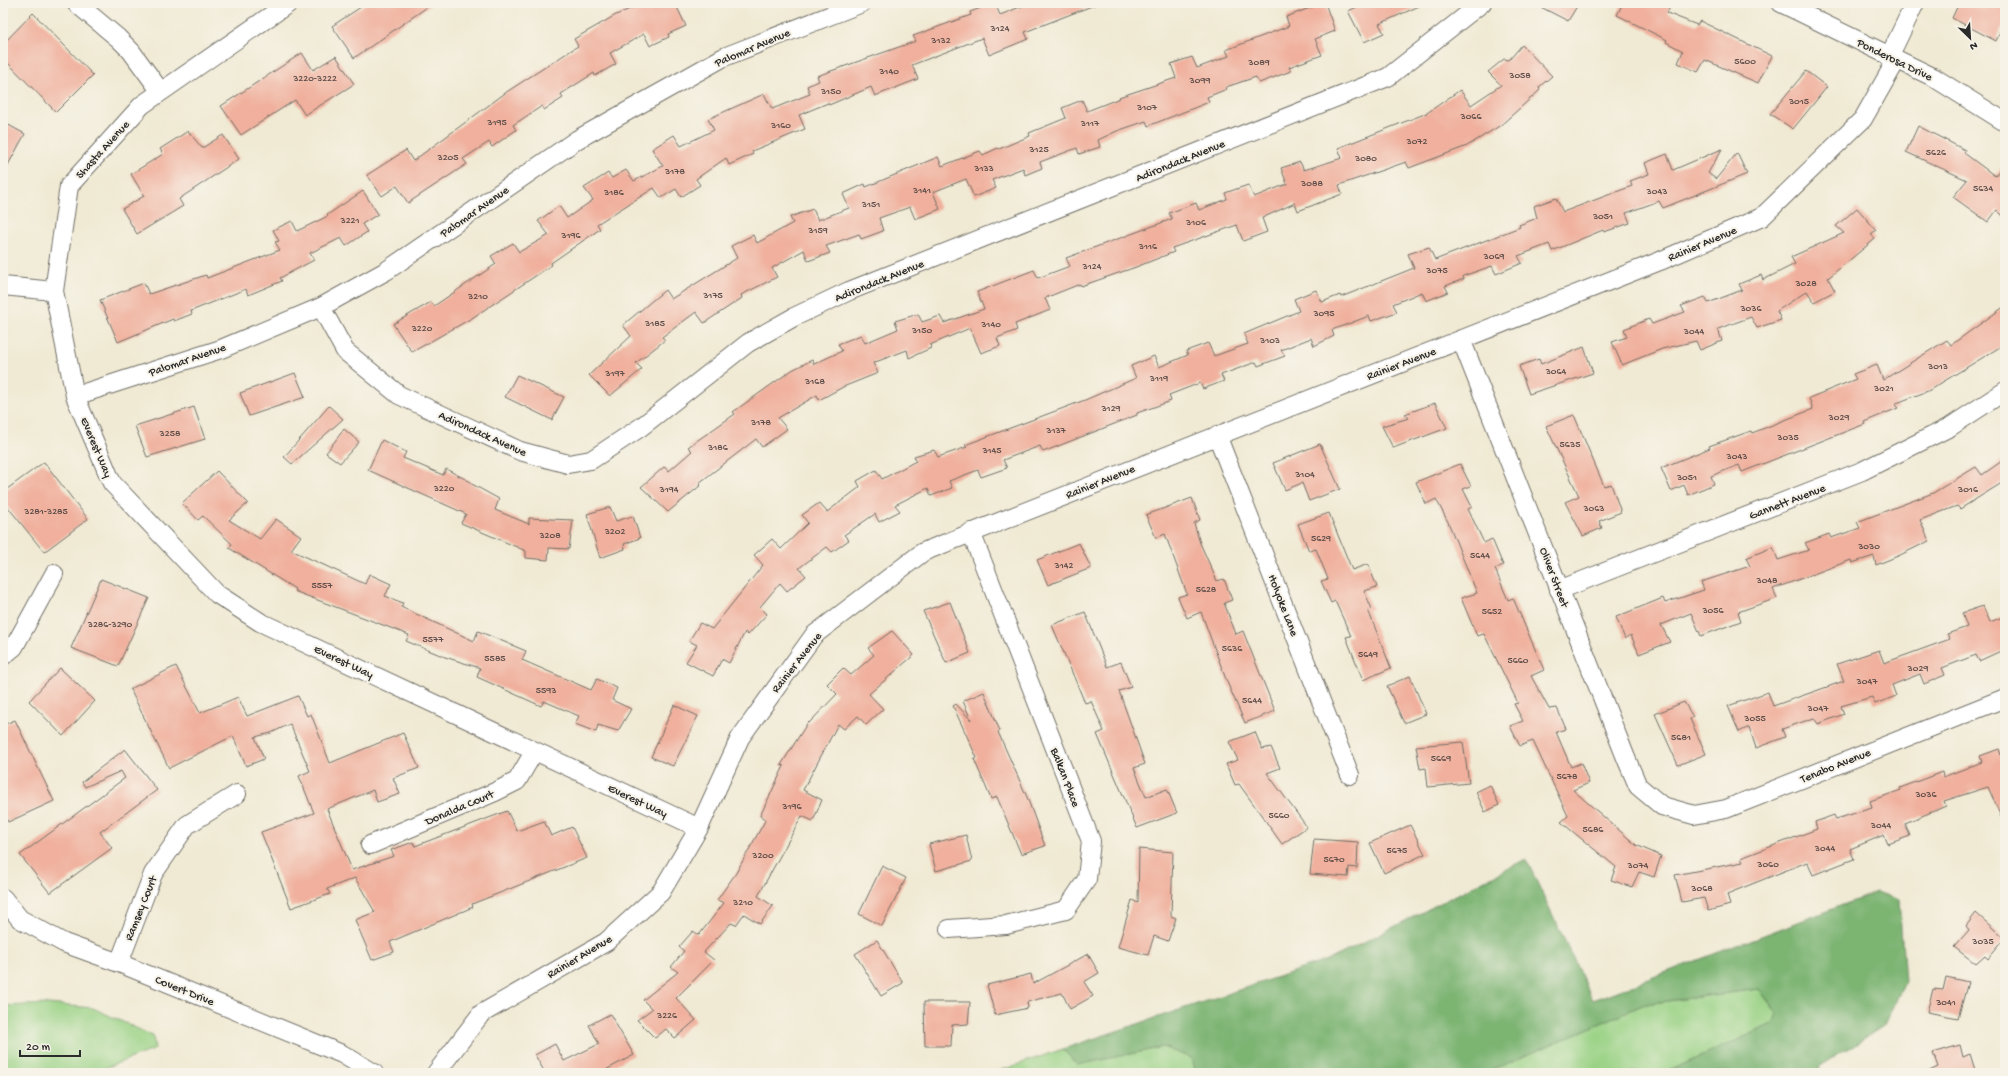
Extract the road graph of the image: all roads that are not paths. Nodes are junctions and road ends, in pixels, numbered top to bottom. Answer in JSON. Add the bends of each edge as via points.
{"nodes":[{"id":1,"x":76,"y":3,"type":"edge"},
{"id":2,"x":289,"y":3,"type":"edge"},
{"id":3,"x":862,"y":3,"type":"edge"},
{"id":4,"x":1482,"y":3,"type":"edge"},
{"id":5,"x":1780,"y":3,"type":"edge"},
{"id":6,"x":1915,"y":3,"type":"edge"},
{"id":7,"x":1892,"y":59,"type":"junction"},
{"id":8,"x":160,"y":92,"type":"junction"},
{"id":9,"x":2005,"y":122,"type":"edge"},
{"id":10,"x":3,"y":286,"type":"edge"},
{"id":11,"x":54,"y":291,"type":"junction"},
{"id":12,"x":322,"y":307,"type":"junction"},
{"id":13,"x":1461,"y":339,"type":"junction"},
{"id":14,"x":2005,"y":392,"type":"edge"},
{"id":15,"x":75,"y":396,"type":"junction"},
{"id":16,"x":1217,"y":434,"type":"junction"},
{"id":17,"x":971,"y":532,"type":"junction"},
{"id":18,"x":54,"y":574,"type":"dead end"},
{"id":19,"x":1559,"y":590,"type":"junction"},
{"id":20,"x":3,"y":656,"type":"edge"},
{"id":21,"x":2005,"y":698,"type":"edge"},
{"id":22,"x":534,"y":752,"type":"junction"},
{"id":23,"x":1350,"y":775,"type":"dead end"},
{"id":24,"x":237,"y":794,"type":"dead end"},
{"id":25,"x":1662,"y":806,"type":"joint"},
{"id":26,"x":699,"y":828,"type":"junction"},
{"id":27,"x":370,"y":845,"type":"dead end"},
{"id":28,"x":3,"y":898,"type":"edge"},
{"id":29,"x":949,"y":929,"type":"dead end"},
{"id":30,"x":118,"y":963,"type":"junction"},
{"id":31,"x":374,"y":1073,"type":"edge"},
{"id":32,"x":436,"y":1073,"type":"edge"}],
"edges":[{"from":1,"to":8,"type":"street","via":[[131,51]]},
{"from":2,"to":8,"type":"street","name":"Shasta Avenue"},
{"from":3,"to":12,"type":"street","name":"Palomar Avenue","via":[[724,57],[578,139],[386,271]]},
{"from":4,"to":12,"type":"street","name":"Adirondack Avenue","via":[[1388,77],[850,291],[794,317],[748,343],[641,427],[591,460],[568,464],[520,451],[398,395],[345,351]]},
{"from":5,"to":7,"type":"street","name":"Ponderosa Drive"},
{"from":6,"to":7,"type":"street","name":"Rainier Avenue"},
{"from":7,"to":9,"type":"street","name":"Ponderosa Drive","via":[[1933,77]]},
{"from":7,"to":13,"type":"street","name":"Rainier Avenue","via":[[1863,119],[1762,218]]},
{"from":8,"to":11,"type":"street","name":"Shasta Avenue","via":[[142,105],[69,186]]},
{"from":10,"to":11,"type":"street"},
{"from":11,"to":15,"type":"street","name":"Shasta Avenue"},
{"from":12,"to":15,"type":"street","name":"Palomar Avenue","via":[[221,348]]},
{"from":13,"to":16,"type":"street","name":"Rainier Avenue"},
{"from":13,"to":19,"type":"street","name":"Oliver Street"},
{"from":14,"to":19,"type":"street","name":"Gannett Avenue","via":[[1950,427],[1862,471]]},
{"from":15,"to":22,"type":"street","name":"Everest Way","via":[[112,483],[217,594],[260,622]]},
{"from":16,"to":17,"type":"street","name":"Rainier Avenue"},
{"from":16,"to":23,"type":"street","name":"Holyoke Lane"},
{"from":17,"to":26,"type":"street","name":"Rainier Avenue","via":[[923,552],[814,635],[740,738]]},
{"from":17,"to":29,"type":"street","name":"Balkan Place","via":[[1091,842],[1087,879],[1066,910],[1006,926]]},
{"from":18,"to":20,"type":"street","via":[[14,647]]},
{"from":19,"to":25,"type":"street","name":"Oliver Street","via":[[1638,786]]},
{"from":21,"to":25,"type":"street","name":"Tenabo Avenue","via":[[1726,809],[1694,816]]},
{"from":22,"to":26,"type":"street","name":"Everest Way"},
{"from":22,"to":27,"type":"street","name":"Donalda Court","via":[[517,781]]},
{"from":24,"to":30,"type":"street","name":"Ramsey Court","via":[[187,825],[153,874]]},
{"from":26,"to":32,"type":"street","name":"Rainier Avenue","via":[[661,892],[606,942],[480,1014]]},
{"from":28,"to":30,"type":"street","name":"Covert Drive","via":[[20,919],[64,943]]},
{"from":30,"to":31,"type":"street","name":"Covert Drive","via":[[342,1054]]}]}
